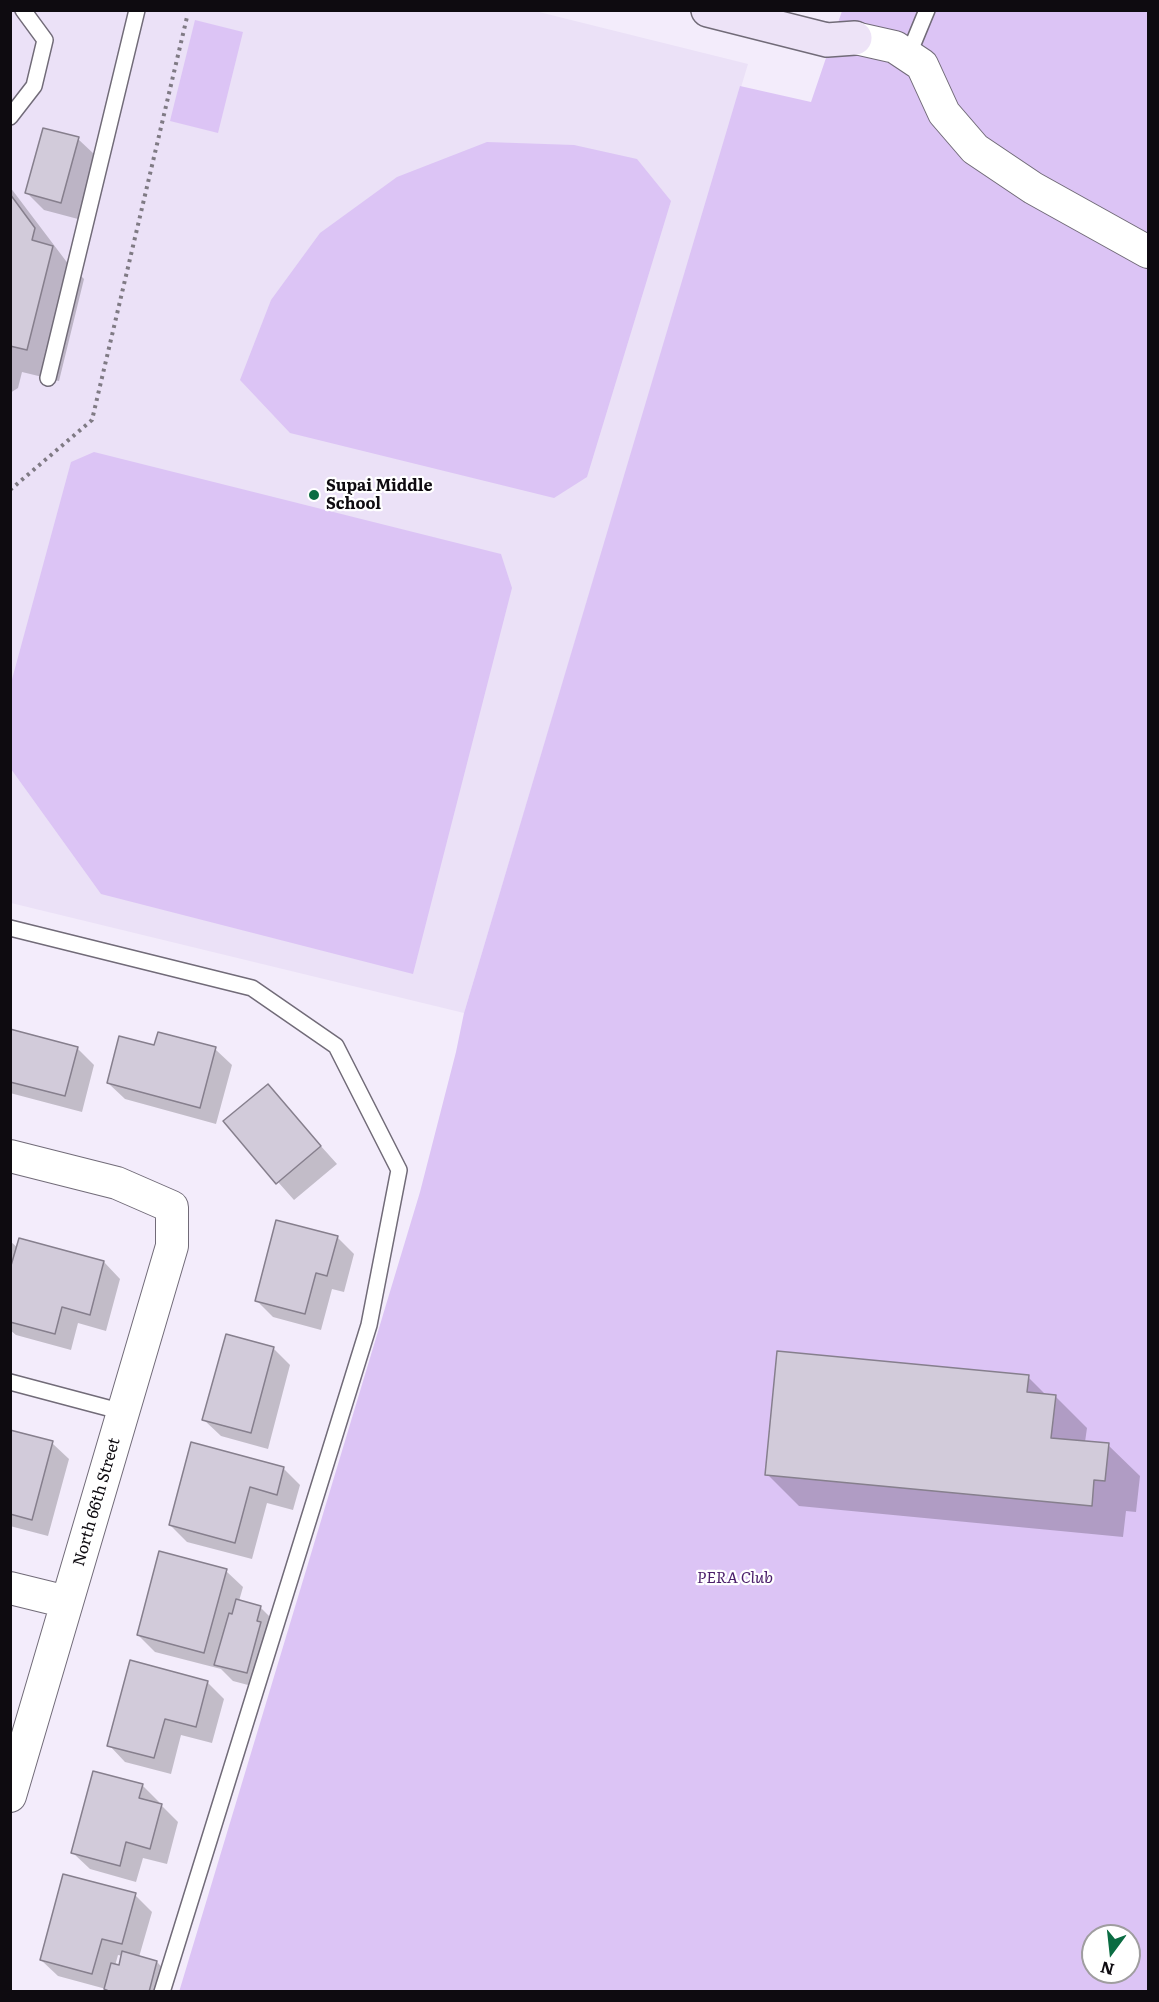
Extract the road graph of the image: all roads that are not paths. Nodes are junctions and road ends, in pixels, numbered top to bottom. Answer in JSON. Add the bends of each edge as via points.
{"nodes":[{"id":1,"x":23,"y":10,"type":"edge"},
{"id":2,"x":137,"y":10,"type":"edge"},
{"id":3,"x":708,"y":10,"type":"edge"},
{"id":4,"x":927,"y":10,"type":"edge"},
{"id":5,"x":855,"y":38,"type":"joint"},
{"id":6,"x":908,"y":56,"type":"junction"},
{"id":7,"x":10,"y":117,"type":"edge"},
{"id":8,"x":1149,"y":252,"type":"edge"},
{"id":9,"x":48,"y":378,"type":"dead end"},
{"id":10,"x":10,"y":928,"type":"edge"},
{"id":11,"x":10,"y":1156,"type":"edge"},
{"id":12,"x":10,"y":1382,"type":"edge"},
{"id":13,"x":123,"y":1412,"type":"junction"},
{"id":14,"x":10,"y":1588,"type":"edge"},
{"id":15,"x":68,"y":1602,"type":"junction"},
{"id":16,"x":10,"y":1796,"type":"edge"},
{"id":17,"x":162,"y":1992,"type":"edge"}],
"edges":[{"from":1,"to":7,"type":"lane","via":[[45,40],[34,86]]},
{"from":2,"to":9,"type":"lane"},
{"from":3,"to":5,"type":"street","via":[[827,40]]},
{"from":4,"to":6,"type":"lane"},
{"from":5,"to":6,"type":"street","via":[[896,47]]},
{"from":6,"to":8,"type":"street","via":[[922,65],[944,113],[975,149],[1033,188]]},
{"from":10,"to":17,"type":"lane","via":[[252,988],[336,1046],[399,1170],[369,1325]]},
{"from":11,"to":13,"type":"street","name":"North 66th Street","via":[[117,1183],[172,1207],[172,1246]]},
{"from":12,"to":13,"type":"lane"},
{"from":13,"to":15,"type":"street","name":"North 66th Street"},
{"from":14,"to":15,"type":"street"},
{"from":15,"to":16,"type":"street","name":"North 66th Street"}]}
